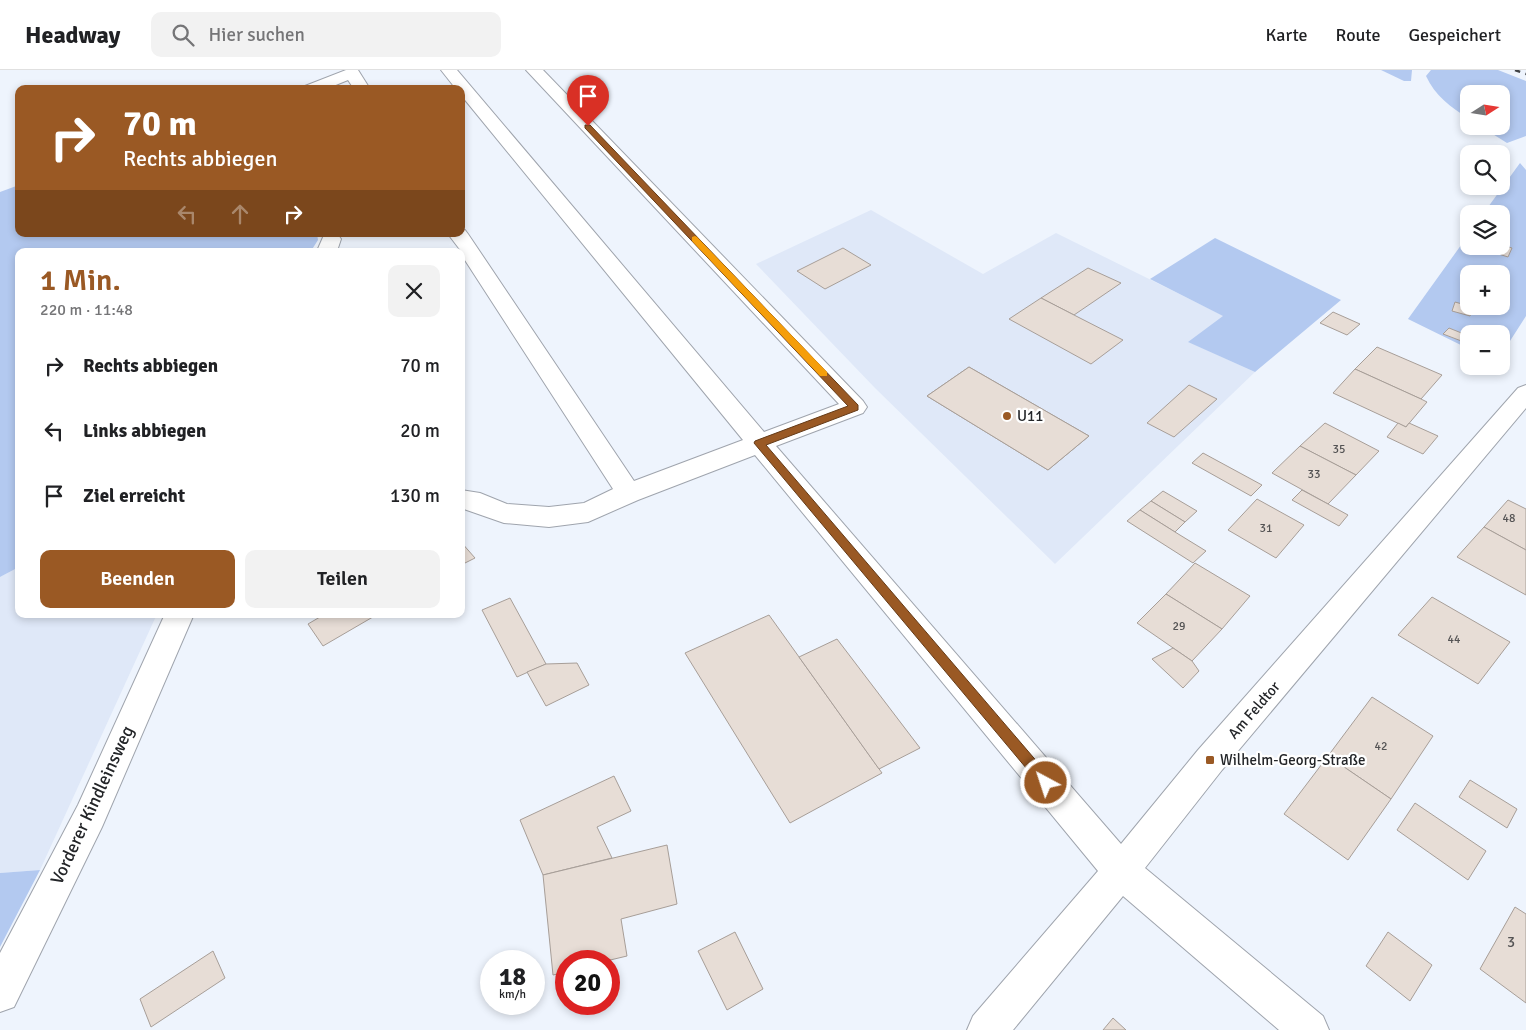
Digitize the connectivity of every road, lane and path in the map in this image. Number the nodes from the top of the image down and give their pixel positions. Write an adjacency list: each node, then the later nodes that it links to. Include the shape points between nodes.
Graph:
1 (449, 70): 6 (street)
2 (534, 70): 10 (street, via 855,407)
3 (355, 71): 4 (street); 5 (street)
4 (321, 85)
5 (360, 85)
6 (461, 85)
7 (465, 89): 10 (street)
8 (460, 237): 11 (street)
9 (1526, 393): 14 (street, Am Feldtor, via 1210,760)
10 (759, 443): 11 (street); 14 (street)
11 (629, 493): 12 (street, via 588,512 549,517 504,513)
12 (465, 499)
13 (177, 618): 15 (street, Vorderer Kindleinsweg, via 90,816)
14 (1121, 871): 16 (street, Am Feldtor); 17 (street)
15 (0, 993)
16 (987, 1030)
17 (1309, 1030)

